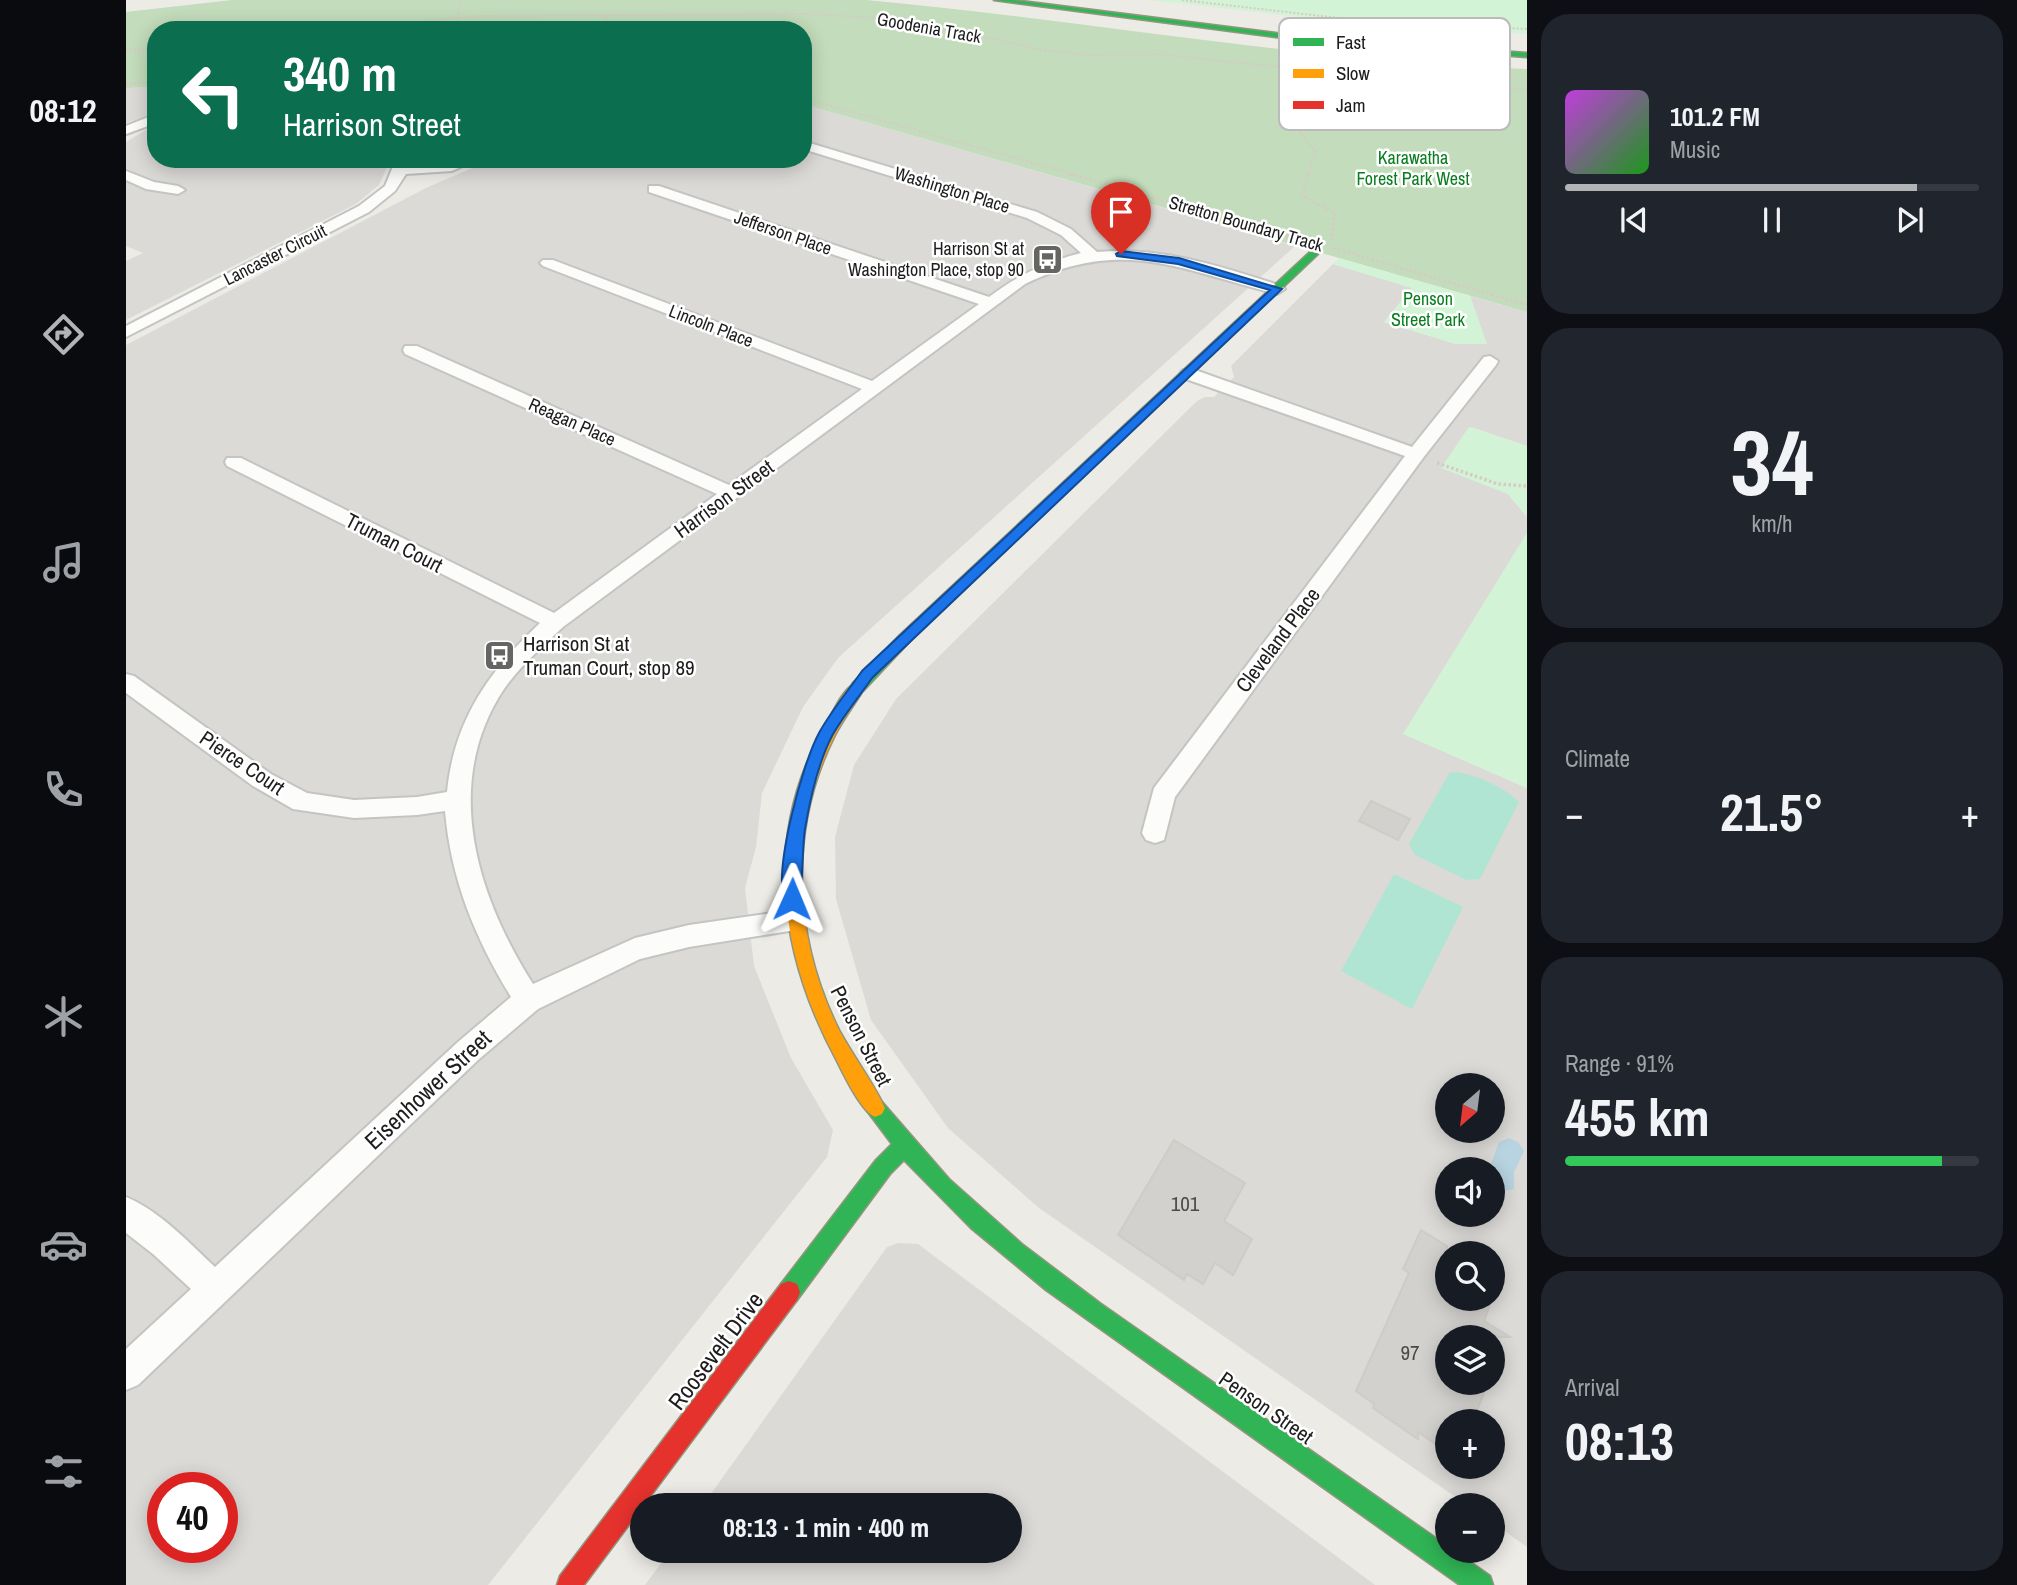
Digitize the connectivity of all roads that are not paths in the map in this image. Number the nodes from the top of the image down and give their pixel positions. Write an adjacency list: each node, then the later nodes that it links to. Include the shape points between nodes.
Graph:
1 (997, 0): 4 (main road)
2 (1084, 0): 3 (main road)
3 (1279, 23)
4 (1279, 35)
5 (147, 122): 6 (street)
6 (126, 130)
7 (812, 148): 13 (street, Washington Place, via 1032,215 1066,232)
8 (400, 168): 17 (street, Lancaster Circuit, via 388,193 364,209)
9 (126, 175): 11 (street, via 151,186)
10 (653, 189): 16 (street, Jefferson Place)
11 (178, 190)
12 (1309, 248): 15 (main road, Penson Street)
13 (1092, 255): 15 (street, Harrison Street, via 1179,261); 16 (street, Harrison Street, via 1042,269)
14 (548, 263): 21 (street, Lincoln Place)
15 (1277, 289): 20 (main road, Penson Street)
16 (992, 303): 21 (street, Harrison Street)
17 (126, 332)
18 (411, 350): 24 (street, Reagan Place)
19 (1490, 361): 22 (street, Cleveland Place)
20 (1189, 374): 22 (street); 29 (main road, Penson Street, via 930,614 845,703 825,734 796,829)
21 (875, 388): 24 (street, Harrison Street)
22 (1416, 454): 28 (street, Cleveland Place, via 1163,795)
23 (234, 462): 25 (street, Truman Court)
24 (732, 493): 25 (street, Harrison Street)
25 (555, 622): 27 (street, Harrison Street, via 491,691 467,741)
26 (126, 682): 27 (street, Pierce Court, via 262,780 302,802 354,809)
27 (456, 800): 30 (street, Harrison Street, via 458,848 476,902 501,961)
28 (1155, 833)
29 (793, 921): 30 (street, Eisenhower Street, via 635,949); 31 (main road, Penson Street, via 831,1035)
30 (528, 1000): 33 (street, Eisenhower Street)
31 (903, 1147): 35 (main road, Roosevelt Drive, via 883,1167); 36 (main road, Penson Street, via 953,1200 1050,1280)
32 (126, 1213): 33 (street, via 165,1242)
33 (214, 1289): 34 (street, Eisenhower Street)
34 (126, 1373)
35 (569, 1585)
36 (1480, 1585)

